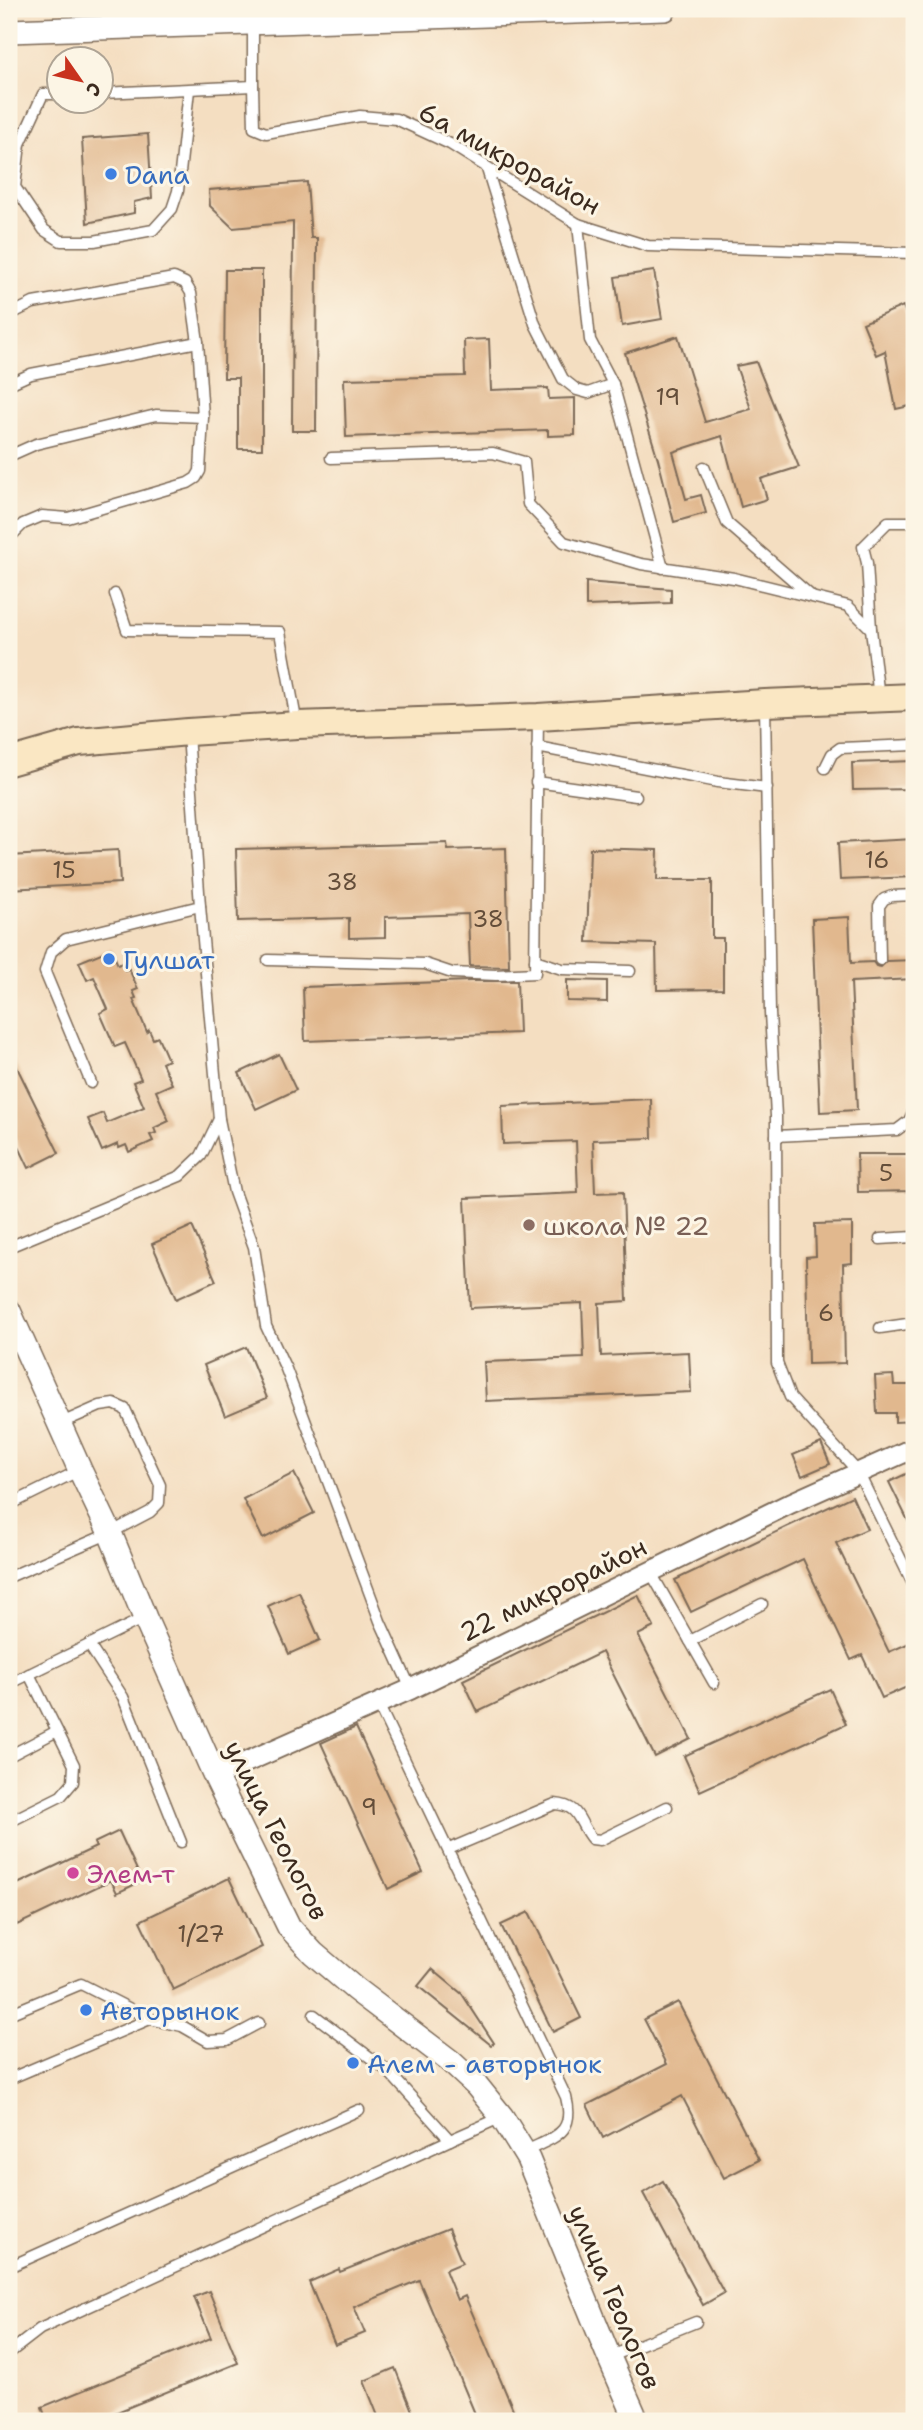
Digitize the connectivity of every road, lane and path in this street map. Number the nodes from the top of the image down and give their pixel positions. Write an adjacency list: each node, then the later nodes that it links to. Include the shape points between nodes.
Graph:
1 (665, 9): 2 (street)
2 (253, 16): 3 (street); 4 (lane)
3 (9, 31)
4 (253, 86): 5 (lane); 8 (lane, 6а микрорайон, via 254,128 259,132 360,116 396,120 450,144)
5 (189, 90): 6 (lane); 9 (lane, via 178,191 172,209 153,230 94,241 61,241 44,230)
6 (116, 93)
7 (46, 94): 9 (lane, via 20,144)
8 (487, 169): 10 (lane, 6а микрорайон); 15 (lane, via 534,324 563,379 588,393)
9 (12, 189)
10 (578, 224): 11 (lane, 6а микрорайон, via 648,246); 15 (lane, via 590,340)
11 (914, 253)
12 (9, 315): 13 (lane, via 33,303 174,278 185,283 191,293)
13 (198, 342): 14 (lane, via 31,374); 16 (lane)
14 (9, 384)
15 (613, 384): 22 (lane)
16 (202, 416): 17 (lane, via 156,415 36,444); 21 (lane, via 200,471 188,483 68,518 42,516 23,524)
17 (9, 456)
18 (331, 458): 22 (lane, via 494,453 524,462 528,504 564,542)
19 (704, 467): 24 (lane, via 727,523)
20 (914, 522): 25 (lane, via 888,522 863,547)
21 (9, 538)
22 (663, 568): 24 (lane, via 734,578)
23 (115, 594): 30 (lane, via 127,629 280,632)
24 (813, 597): 25 (lane, via 848,606)
25 (872, 629): 27 (lane)
26 (914, 698): 27 (main road)
27 (879, 699): 28 (main road)
28 (765, 703): 29 (main road); 37 (lane)
29 (538, 717): 30 (main road); 33 (lane)
30 (297, 725): 31 (main road)
31 (188, 732): 34 (main road, via 79,742); 40 (lane)
32 (914, 745): 35 (lane, via 841,748)
33 (537, 747): 36 (lane); 37 (lane)
34 (9, 762)
35 (825, 768)
36 (536, 782): 38 (lane); 42 (lane)
37 (767, 788): 48 (lane)
38 (636, 796)
39 (914, 895): 43 (lane, via 884,899 879,906)
40 (200, 906): 45 (lane, via 66,940 51,952 45,972); 47 (lane)
41 (268, 960): 42 (lane, via 425,964 453,973 496,975 535,973)
42 (536, 960): 44 (lane, via 562,969)
43 (880, 960)
44 (630, 971)
45 (91, 1083)
46 (914, 1110): 48 (lane, via 897,1130)
47 (219, 1119): 51 (lane, via 201,1156 180,1176); 72 (lane, via 234,1192 254,1247 266,1326 380,1621)
48 (776, 1136): 58 (lane, via 777,1363 790,1397)
49 (914, 1237): 50 (lane)
50 (880, 1239)
51 (9, 1247)
52 (9, 1311): 55 (street, улица Геологов)
53 (914, 1323): 54 (lane)
54 (880, 1328)
55 (59, 1424): 57 (street, улица Геологов); 60 (lane, via 100,1406 114,1404 125,1409 160,1485 159,1503)
56 (914, 1448): 58 (street, 22 микрорайон)
57 (80, 1470): 59 (lane); 60 (street, улица Геологов)
58 (858, 1472): 61 (street, 22 микрорайон); 62 (lane)
59 (9, 1505)
60 (110, 1533): 63 (lane); 66 (street, улица Геологов)
61 (650, 1571): 67 (lane); 72 (street, 22 микрорайон)
62 (911, 1571): 64 (lane)
63 (9, 1577)
64 (914, 1586)
65 (762, 1604): 67 (lane)
66 (145, 1618): 68 (lane); 76 (street, улица Геологов)
67 (690, 1641): 70 (lane)
68 (89, 1645): 69 (lane); 79 (lane, via 123,1697)
69 (29, 1674): 71 (lane); 74 (lane)
70 (713, 1683)
71 (9, 1684)
72 (411, 1689): 73 (street, 22 микрорайон)
73 (378, 1704): 76 (street, 22 микрорайон); 80 (lane)
74 (57, 1731): 75 (lane); 78 (lane, via 74,1765 73,1782 61,1796)
75 (9, 1756)
76 (215, 1776): 87 (street, улица Геологов, via 289,1927 355,1989 450,2061)
77 (667, 1807): 80 (lane, via 600,1840 592,1839 569,1805 555,1804)
78 (9, 1822)
79 (181, 1842)
80 (449, 1849): 89 (lane, via 570,2113 568,2125 559,2135)
81 (9, 2014): 83 (lane, via 81,1984)
82 (314, 2015): 88 (lane, via 388,2071)
83 (150, 2019): 84 (lane, via 181,2026 208,2042 228,2040); 85 (lane)
84 (259, 2023)
85 (9, 2079)
86 (359, 2110): 90 (lane)
87 (502, 2117): 88 (lane); 89 (street, улица Геологов)
88 (450, 2140): 92 (lane, via 40,2329)
89 (524, 2152): 93 (street, улица Геологов)
90 (9, 2267)
91 (696, 2322): 93 (lane)
92 (9, 2353)
93 (609, 2357): 96 (street, улица Геологов)
94 (9, 2398): 95 (lane)
95 (15, 2421)
96 (637, 2421)

